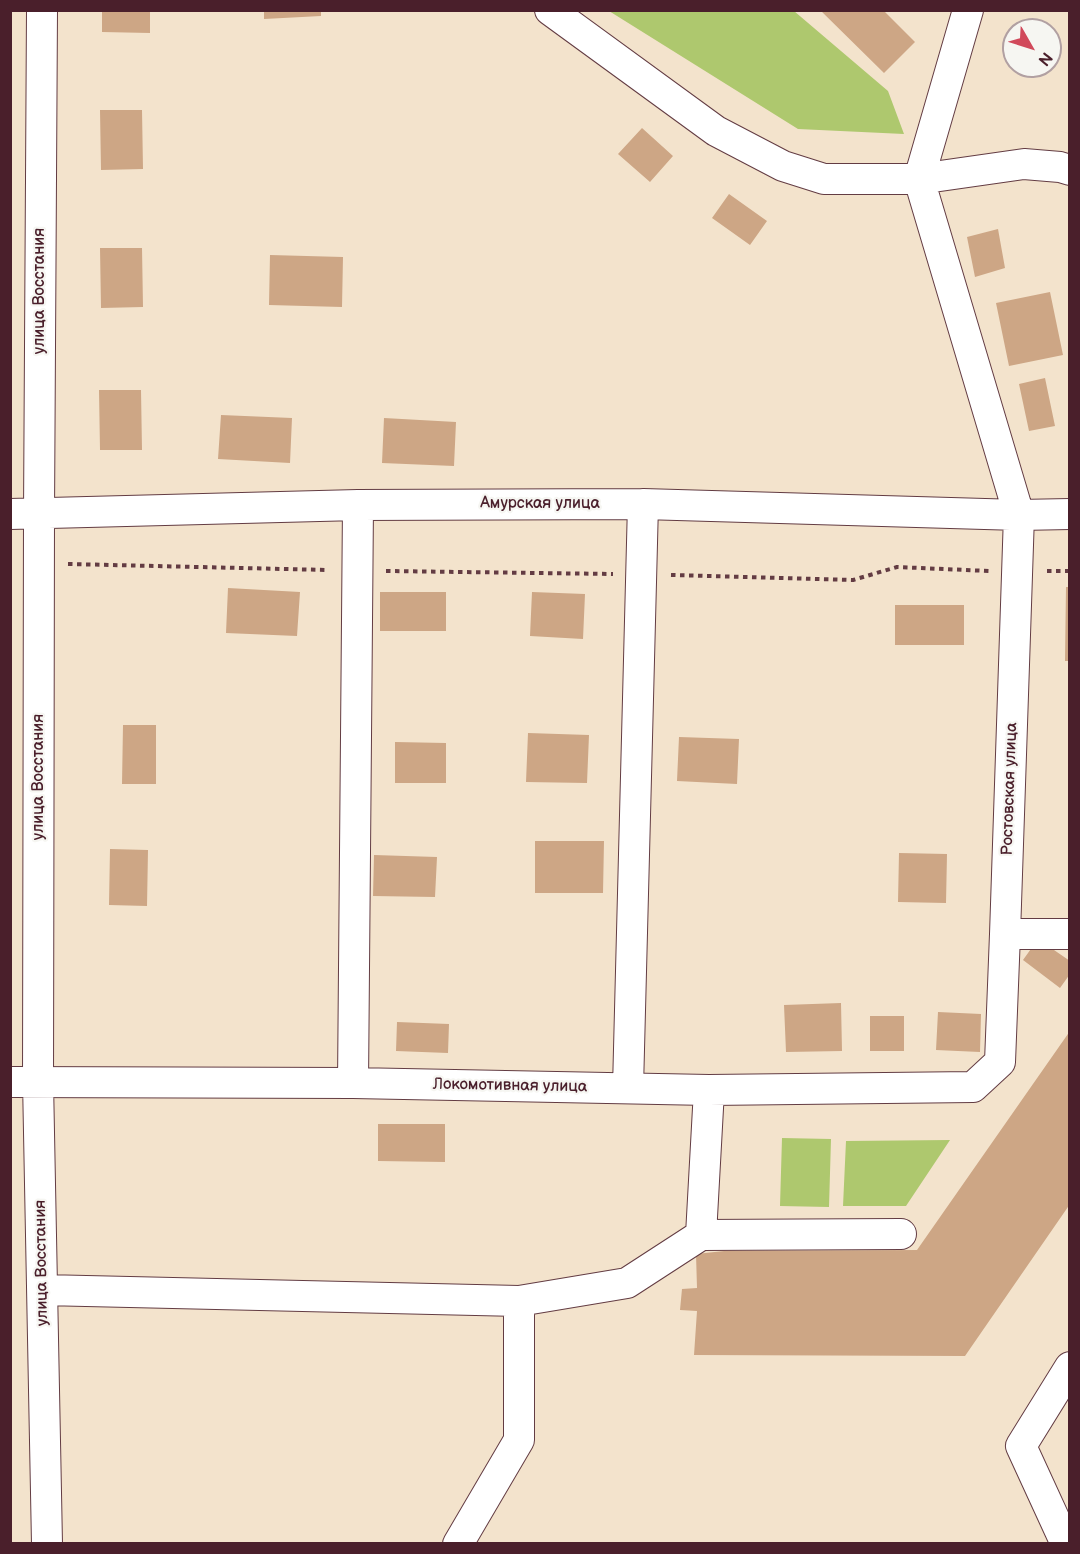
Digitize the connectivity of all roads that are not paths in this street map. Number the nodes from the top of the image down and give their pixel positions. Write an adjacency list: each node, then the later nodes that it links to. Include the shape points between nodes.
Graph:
1 (42, 10): 8 (street, улица Восстания)
2 (550, 10): 5 (street, via 716,130 783,166 824,179)
3 (969, 10): 5 (street)
4 (1070, 170): 5 (street, via 1024,164)
5 (919, 179): 10 (street, Ростовская улица)
6 (643, 504): 7 (street, Амурская улица); 10 (street, Амурская улица); 16 (street)
7 (358, 505): 8 (street, Амурская улица); 15 (street)
8 (25, 514): 14 (street, улица Восстания, via 39,563)
9 (1070, 514): 10 (street, Амурская улица)
10 (1019, 515): 11 (street, Ростовская улица)
11 (1005, 934): 12 (street); 13 (street, Ростовская улица)
12 (1070, 934)
13 (1000, 1062): 17 (street, Локомотивная улица, via 973,1087)
14 (24, 1082): 15 (street, Локомотивная улица); 20 (street, улица Восстания)
15 (353, 1083): 16 (street, Локомотивная улица)
16 (628, 1088): 17 (street, Локомотивная улица)
17 (709, 1090): 19 (street)
18 (901, 1233): 19 (street)
19 (701, 1235): 21 (street, via 627,1283)
20 (43, 1290): 21 (street); 23 (street, улица Восстания)
21 (519, 1301): 24 (street, via 519,1440)
22 (1070, 1367): 25 (street, via 1021,1446)
23 (47, 1544)
24 (458, 1544)
25 (1066, 1544)

